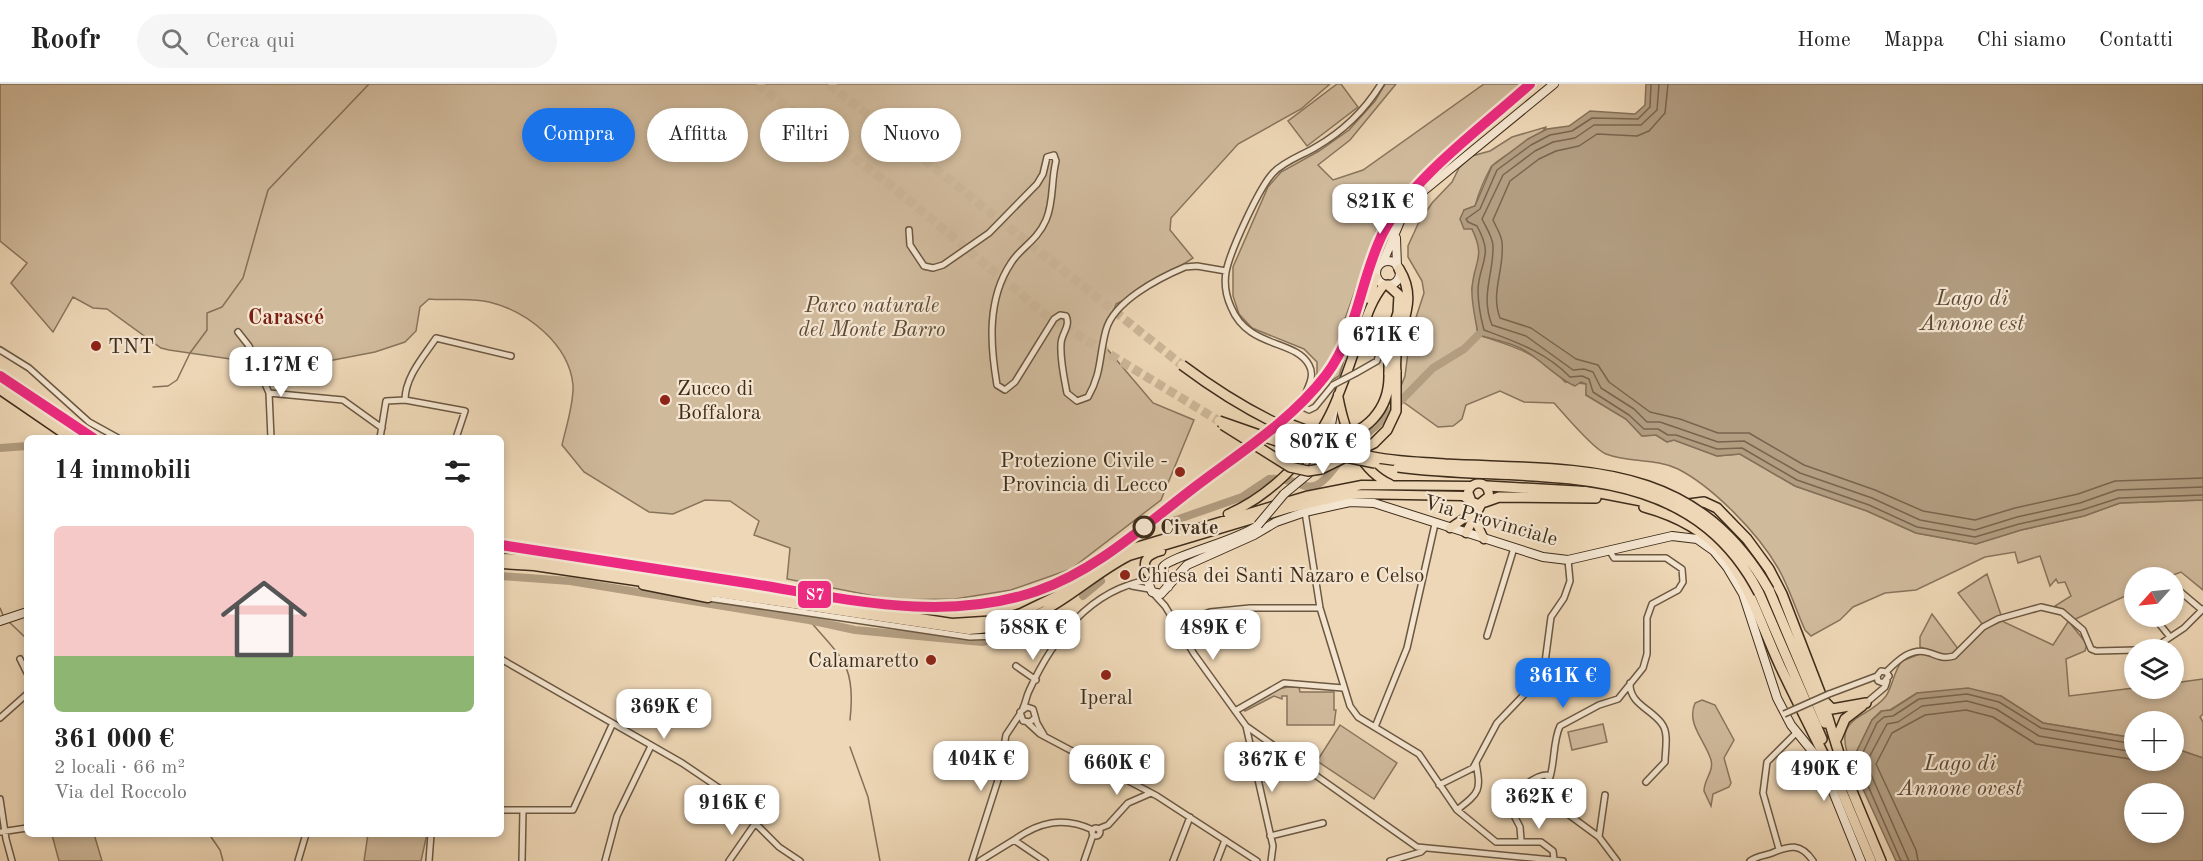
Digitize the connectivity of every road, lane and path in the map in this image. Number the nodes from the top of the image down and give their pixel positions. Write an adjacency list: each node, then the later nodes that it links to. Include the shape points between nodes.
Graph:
1 (1381, 84): 9 (street, via 1340,131 1273,173 1259,195)
2 (1548, 84): 4 (street)
3 (1554, 84): 4 (street)
4 (1520, 111): 5 (street, via 1431,184)
5 (1401, 219): 7 (street); 8 (street, via 1395,246)
6 (909, 230): 9 (street, via 910,244 924,266 943,265 1000,222 1040,181 1047,157 1054,155 1047,217 1009,267 994,305 992,340 997,385 1000,390 1007,390 1054,319 1066,316 1062,364 1066,393 1076,401 1090,395 1100,375 1108,324 1125,301 1187,266)
7 (1383, 262): 8 (street, via 1391,261); 10 (street, via 1377,266)
8 (1398, 267): 11 (street, via 1398,280); 20 (highway, via 1410,297)
9 (1226, 271): 15 (street, bridge, via 1228,301 1242,325 1256,337 1297,354 1309,364 1312,381 1304,400 1309,410 1333,385 1377,361)
10 (1376, 277): 11 (street); 19 (main road)
11 (1386, 285): 12 (main road); 13 (highway, via 1399,295)
12 (1373, 300): 15 (main road, via 1367,323); 19 (main road)
13 (1395, 321): 15 (highway); 20 (highway, via 1389,340)
14 (238, 332): 23 (street, via 249,346)
15 (1378, 345)
16 (0, 350): 32 (street, via 29,368 89,422)
17 (511, 356): 26 (street, via 436,338 417,364)
18 (1182, 365): 25 (highway, bridge)
19 (1346, 372): 24 (main road)
20 (1393, 373): 25 (highway, bridge, via 1379,412 1361,428 1341,435 1315,433); 110 (highway, bridge, via 1396,411 1387,430 1374,443 1321,469 1290,468 1219,421 1291,446 1358,461 1422,469 1565,477 1631,488 1683,511 1715,534 1740,561 1759,593)
21 (0, 383): 31 (main road)
22 (0, 390): 30 (main road)
23 (269, 393): 29 (street, via 343,400); 33 (street)
24 (1338, 395): 27 (main road); 28 (main road)
25 (1227, 397): 107 (highway, bridge, via 1292,432 1369,456 1398,461 1572,469 1655,487 1695,507 1748,557 1769,590)
26 (405, 400): 29 (street, via 386,401); 35 (street, via 465,411)
27 (1334, 405): 36 (street); 45 (main road, via 1322,431 1278,481)
28 (1345, 424): 36 (street); 37 (main road, bridge, via 1366,466 1379,479)
29 (382, 428): 34 (street)
30 (66, 435)
31 (78, 435)
32 (113, 435)
33 (271, 435)
34 (381, 435)
35 (457, 435)
36 (1326, 448): 54 (street, bridge, via 1308,474 1249,532)
37 (1393, 485): 38 (main road); 45 (main road, via 1340,488)
38 (1471, 486): 39 (main road); 40 (main road)
39 (1487, 486): 41 (main road, via 1489,493); 86 (highway, via 1595,492 1664,506 1699,502 1713,505 1747,539 1774,578)
40 (1471, 500): 41 (main road); 44 (main road); 48 (main road, via 1462,496 1352,494)
41 (1483, 502): 43 (main road); 110 (highway, via 1499,497 1615,500 1648,508 1701,533 1728,557 1758,608 1787,681)
42 (1305, 512): 46 (street, Via Provinciale, via 1350,501 1374,503); 59 (street, Via Provinciale, via 1187,565); 65 (street)
43 (1474, 518): 49 (main road); 50 (main road)
44 (1464, 520): 47 (main road); 49 (main road)
45 (1212, 523): 53 (main road, via 1126,550 1038,607 999,621 978,623 537,559)
46 (1435, 524): 47 (street, Via Provinciale); 99 (street, via 1407,648)
47 (1450, 528): 49 (street, Via Provinciale)
48 (1221, 529): 57 (main road, via 1149,555 1144,565); 58 (main road, via 1129,556 1061,602 1025,620 969,630)
49 (1466, 533): 50 (street, Via Provinciale)
50 (1484, 539): 51 (street, Via Provinciale)
51 (1514, 548): 55 (street, Via Provinciale); 72 (street)
52 (1609, 550): 55 (street, Via Provinciale); 84 (street, via 1614,558 1671,560 1684,573 1678,590 1652,604 1646,626 1646,661); 93 (street, Via Provinciale, via 1680,535 1697,539 1714,551 1743,594)
53 (504, 558)
54 (1176, 560): 57 (street, via 1163,561); 59 (street, via 1165,565)
55 (1568, 560): 105 (street, via 1570,581 1551,617 1544,670 1497,723)
56 (504, 564): 58 (main road)
57 (1151, 577): 59 (street); 60 (street); 61 (street)
58 (620, 578): 63 (main road, via 656,590)
59 (1166, 583): 61 (street, Via Provinciale); 64 (street)
60 (1130, 586): 61 (street); 69 (street, via 1096,601)
61 (1152, 591): 64 (street)
62 (2184, 595): 66 (street)
63 (708, 598): 69 (street, via 949,636 996,636 1057,615 1065,617)
64 (1165, 606): 70 (street)
65 (1320, 608): 70 (street, via 1210,612); 85 (street)
66 (2202, 610): 73 (street)
67 (24, 613): 68 (street)
68 (0, 621)
69 (1069, 624): 83 (street)
70 (1176, 624): 92 (street)
71 (2162, 627): 73 (street)
72 (1487, 636)
73 (2170, 637): 74 (street)
74 (2167, 639)
75 (2124, 650): 80 (street, via 2091,649 2083,630 2062,612 2041,607 2005,616 1983,627 1954,656 1915,651)
76 (20, 659): 79 (street)
77 (504, 661): 97 (street)
78 (1016, 666): 83 (street)
79 (24, 667)
80 (1886, 672): 81 (street, via 1881,671); 82 (street)
81 (1878, 679): 82 (street); 86 (street); 87 (street)
82 (1887, 681): 87 (street)
83 (1034, 683): 90 (street); 91 (street)
84 (1630, 683): 106 (street, via 1614,702 1563,722 1555,738 1555,757); 108 (street, via 1634,699 1663,724 1665,734 1665,762)
85 (1343, 688): 92 (street, via 1284,683); 99 (street, via 1359,717)
86 (1825, 694): 89 (highway, via 1832,709); 93 (street, bridge); 103 (highway)
87 (1878, 694): 89 (street)
88 (24, 697): 94 (street)
89 (1866, 703): 103 (highway, via 1845,719)
90 (1034, 709): 91 (street); 95 (street)
91 (1022, 711): 96 (street); 100 (street)
92 (1235, 711): 98 (street)
93 (1784, 714): 101 (street, Via Provinciale)
94 (0, 718)
95 (1035, 718): 96 (street); 102 (street)
96 (1026, 722): 100 (street); 102 (street)
97 (612, 725): 104 (street); 115 (street, via 573,810)
98 (1246, 726): 123 (street); 130 (street, via 1417,847)
99 (1375, 727): 109 (street, via 1419,754)
100 (1008, 731): 141 (street, via 998,780)
101 (1795, 735): 131 (street, via 1767,762 1763,793); 154 (street, Via Provinciale, via 1823,767)
102 (1047, 738): 111 (street)
103 (1836, 738): 107 (highway)
104 (651, 746): 119 (street, via 722,790); 138 (street, via 617,816)
105 (1476, 763): 109 (street); 116 (street, via 1478,792)
106 (1548, 776): 126 (street, via 1561,809); 129 (street, via 1543,774 1508,804 1520,827)
107 (1846, 776): 156 (highway)
108 (1646, 782)
109 (1439, 785): 116 (street)
110 (1839, 785): 155 (highway)
111 (1151, 793): 117 (street); 121 (street, via 1128,803 1108,825)
112 (1605, 795): 126 (street)
113 (0, 799): 122 (street)
114 (504, 810): 115 (street)
115 (523, 810): 137 (street)
116 (1457, 810): 129 (street, via 1496,842)
117 (1190, 817): 128 (street); 145 (street)
118 (1323, 823): 123 (street)
119 (754, 825): 139 (street); 140 (street)
120 (24, 828): 122 (street)
121 (1095, 831): 127 (street, via 1066,822 1045,823); 144 (street)
122 (2, 832): 134 (street)
123 (1270, 836): 148 (street)
124 (305, 837): 135 (street)
125 (431, 837): 136 (street)
126 (1599, 837): 151 (street)
127 (1014, 840): 142 (street); 143 (street)
128 (1225, 840): 146 (street); 147 (street)
129 (1521, 840): 132 (street, via 1541,842 1553,851)
130 (1425, 848): 133 (street); 149 (street)
131 (1779, 849): 152 (street); 153 (street, via 1795,845)
132 (1554, 859): 133 (street); 150 (street)
133 (1537, 860)
134 (12, 861)
135 (298, 861)
136 (429, 861)
137 (522, 861)
138 (605, 861)
139 (729, 861)
140 (800, 861)
141 (972, 861)
142 (980, 861)
143 (1045, 861)
144 (1084, 861)
145 (1173, 861)
146 (1217, 861)
147 (1257, 861)
148 (1271, 861)
149 (1390, 861)
150 (1563, 861)
151 (1617, 861)
152 (1750, 861)
153 (1813, 861)
154 (1862, 861)
155 (1871, 861)
156 (1881, 861)

